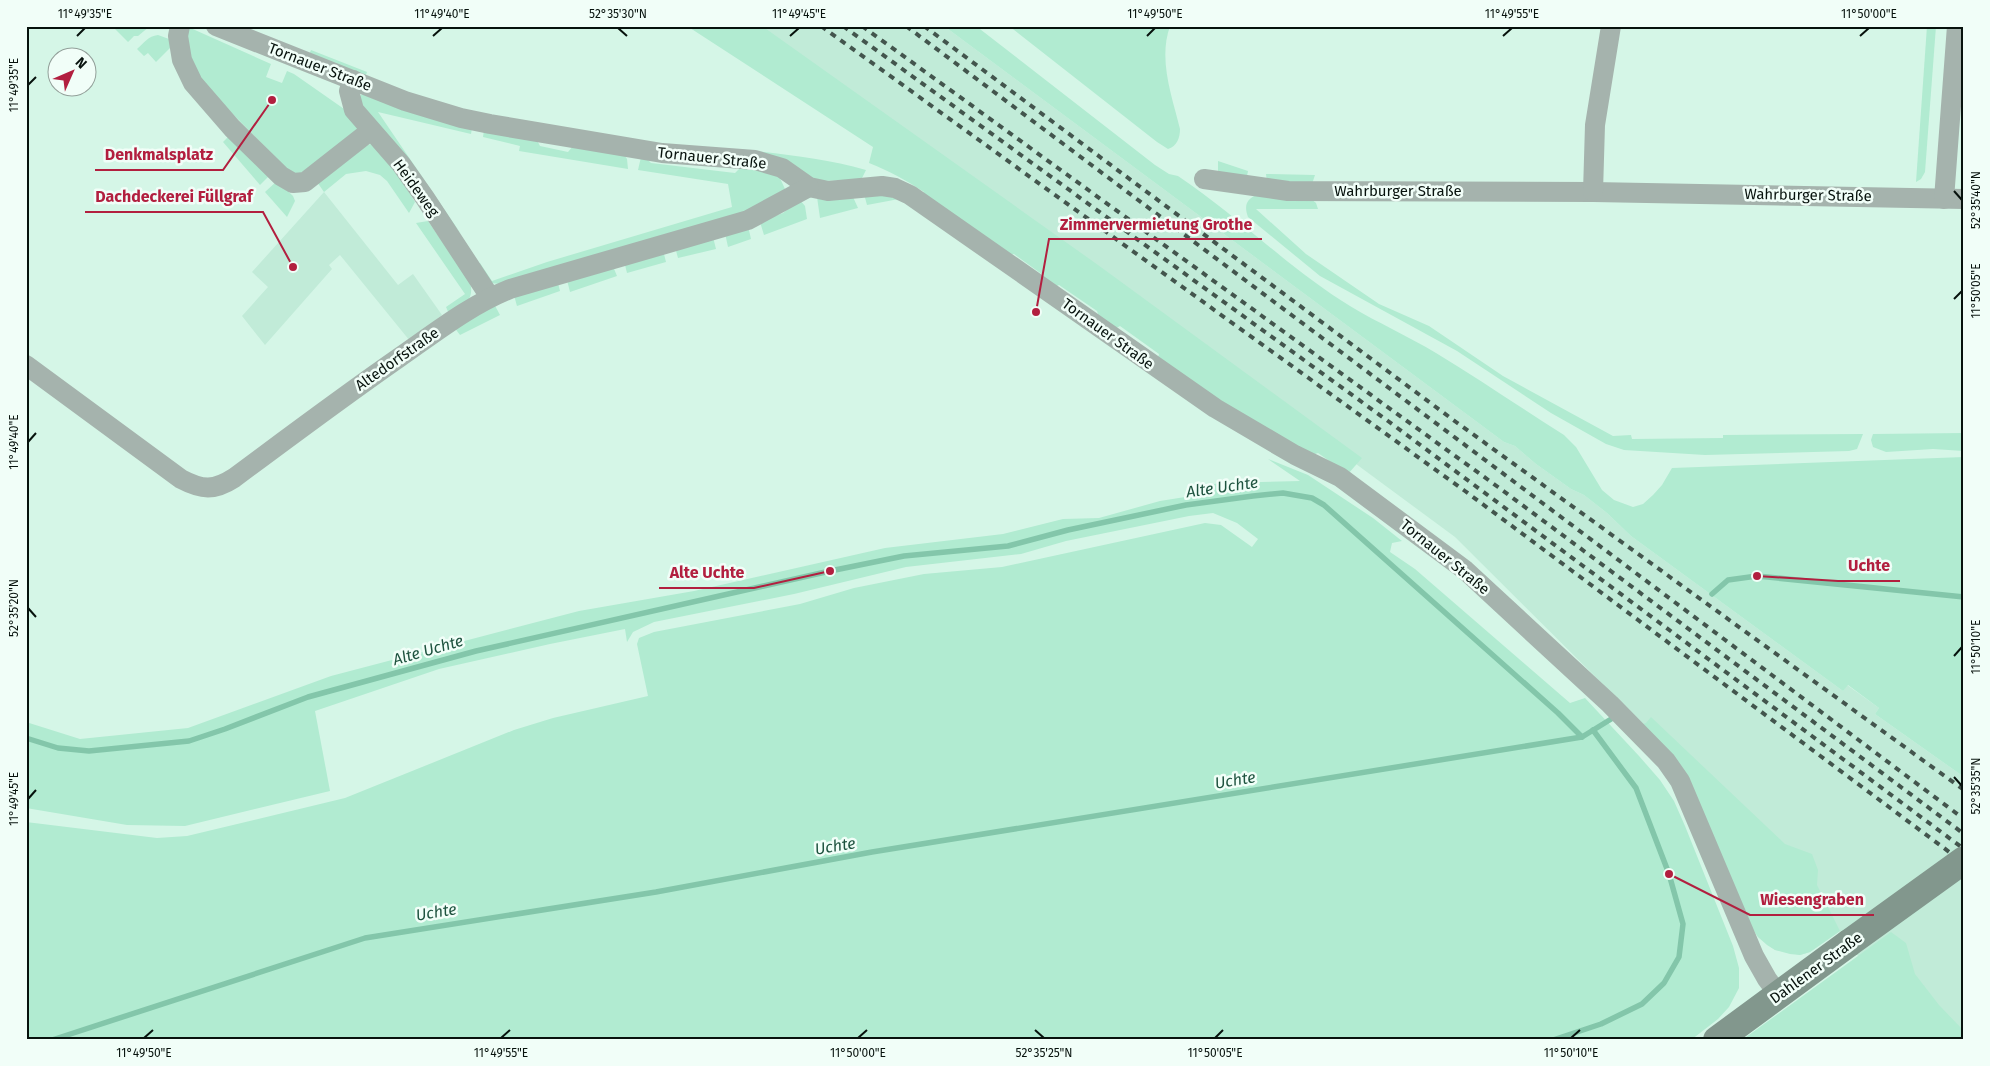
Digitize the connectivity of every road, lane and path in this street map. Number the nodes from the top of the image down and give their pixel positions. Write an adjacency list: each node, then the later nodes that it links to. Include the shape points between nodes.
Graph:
1 (180, 26): 6 (street, via 178,36 182,60 193,83 280,176 293,182 305,182)
2 (216, 26): 5 (street, Tornauer Straße)
3 (1611, 26): 9 (street, via 1596,125)
4 (1957, 26): 10 (street)
5 (353, 80): 6 (street, Heideweg, via 350,100); 8 (street, Tornauer Straße, via 434,111 490,124 662,153 770,163)
6 (370, 131): 11 (street, Heideweg, via 401,164)
7 (1204, 179): 9 (street, Wahrburger Straße, via 1288,191)
8 (809, 187): 11 (street, Altedorfstraße, via 748,220); 14 (street, Tornauer Straße, via 828,191 882,186 910,195 1215,408 1295,455 1340,476 1465,570 1610,704 1666,761 1680,781 1754,956)
9 (1593, 192): 10 (street, Wahrburger Straße)
10 (1954, 199)
11 (490, 297): 12 (street, Altedorfstraße, via 340,399 234,478 221,486 209,488 196,487 181,479)
12 (26, 365)
13 (1964, 860): 14 (street, Dahlener Straße, bridge)
14 (1779, 995): 15 (street, Dahlener Straße)
15 (1717, 1040)

